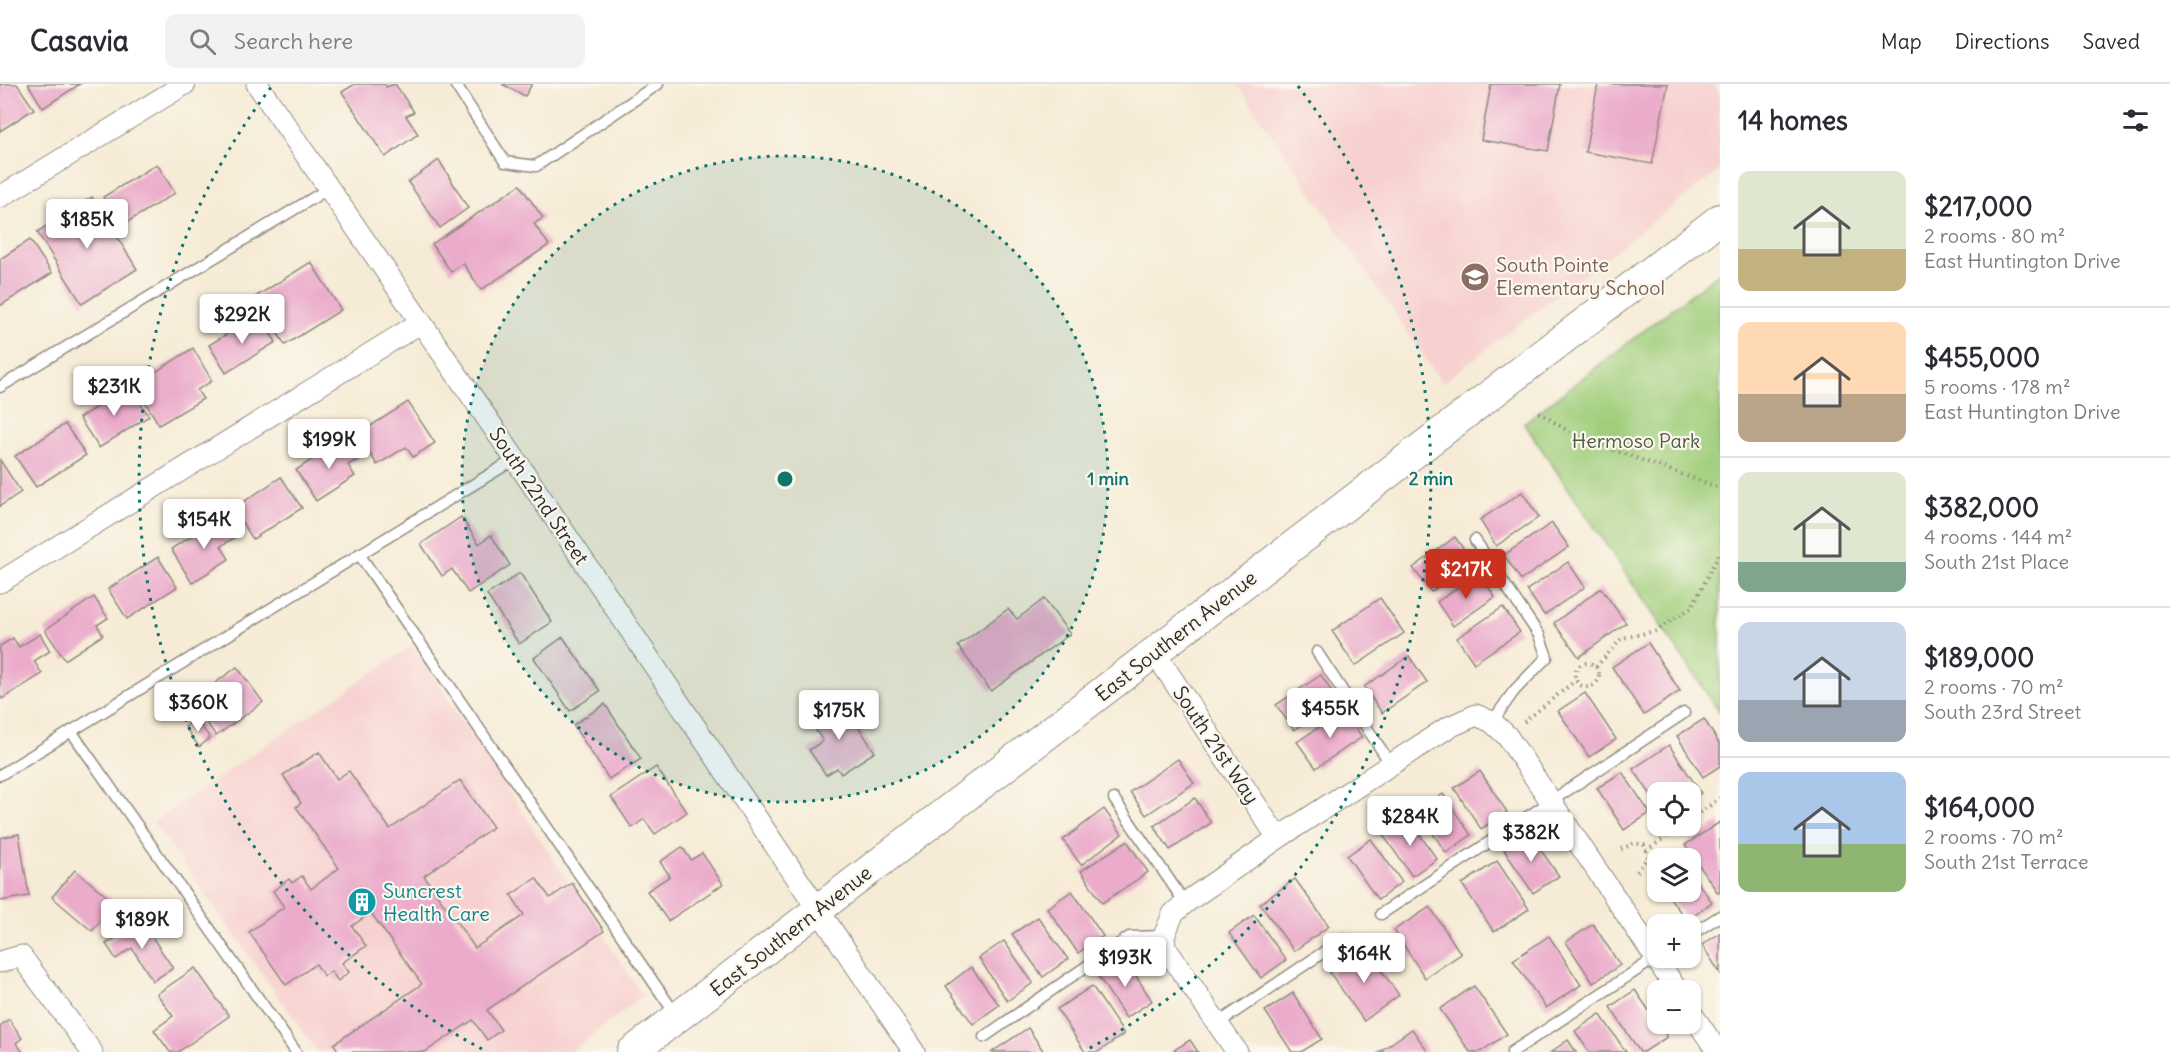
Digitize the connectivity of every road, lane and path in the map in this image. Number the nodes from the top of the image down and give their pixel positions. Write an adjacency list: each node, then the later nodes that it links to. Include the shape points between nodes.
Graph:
1 (185, 84): 6 (street)
2 (257, 84): 5 (street, South 22nd Street)
3 (455, 84): 4 (lane, via 505,162 536,166)
4 (658, 84)
5 (328, 189): 8 (street, South 22nd Street); 9 (lane)
6 (0, 197)
7 (1720, 219): 18 (main road, East Southern Avenue)
8 (420, 324): 11 (street, South 22nd Street); 16 (street)
9 (0, 387)
10 (1539, 412): 12 (path, via 1577,437)
11 (515, 459): 15 (lane); 36 (street, South 22nd Street)
12 (1720, 488)
13 (1475, 540): 22 (lane, via 1539,635 1547,657 1514,692)
14 (1720, 552): 19 (path, via 1692,607 1656,631 1622,638)
15 (359, 555): 23 (lane); 45 (lane)
16 (0, 582)
17 (1317, 652): 24 (lane)
18 (1155, 653): 31 (street, South 21st Way); 36 (main road, East Southern Avenue)
19 (1596, 667): 20 (path, via 1582,664 1575,672); 20 (path, via 1599,674 1593,685 1582,686)
20 (1576, 680): 22 (path)
21 (1684, 713): 28 (lane)
22 (1500, 729): 24 (street, via 1476,715 1447,728); 28 (street)
23 (71, 731): 25 (lane); 50 (lane)
24 (1392, 766): 31 (street)
25 (0, 775)
26 (1720, 798): 29 (path)
27 (1114, 799): 35 (lane)
28 (1551, 801): 37 (lane); 42 (street)
29 (1701, 812)
30 (1667, 836): 33 (path)
31 (1278, 838): 35 (street)
32 (1621, 849): 33 (path, via 1635,843 1644,845)
33 (1646, 851): 34 (path, via 1648,857)
34 (1637, 872)
35 (1185, 903): 40 (street, via 1173,914)
36 (819, 909): 45 (main road, East Southern Avenue); 52 (street, South 22nd Street)
37 (1381, 914)
38 (1720, 916): 39 (lane)
39 (1701, 928)
40 (1164, 936): 46 (street, via 1165,947); 48 (lane, via 1129,937)
41 (1343, 939): 46 (lane)
42 (1647, 944)
43 (0, 962): 49 (street, via 21,957)
44 (1647, 963): 54 (lane)
45 (678, 1018): 51 (main road, East Southern Avenue)
46 (1217, 1024): 53 (street)
47 (1701, 1027): 55 (street)
48 (984, 1037)
49 (92, 1052)
50 (296, 1052)
51 (632, 1052)
52 (914, 1052)
53 (1237, 1052)
54 (1512, 1052)
55 (1718, 1052)

